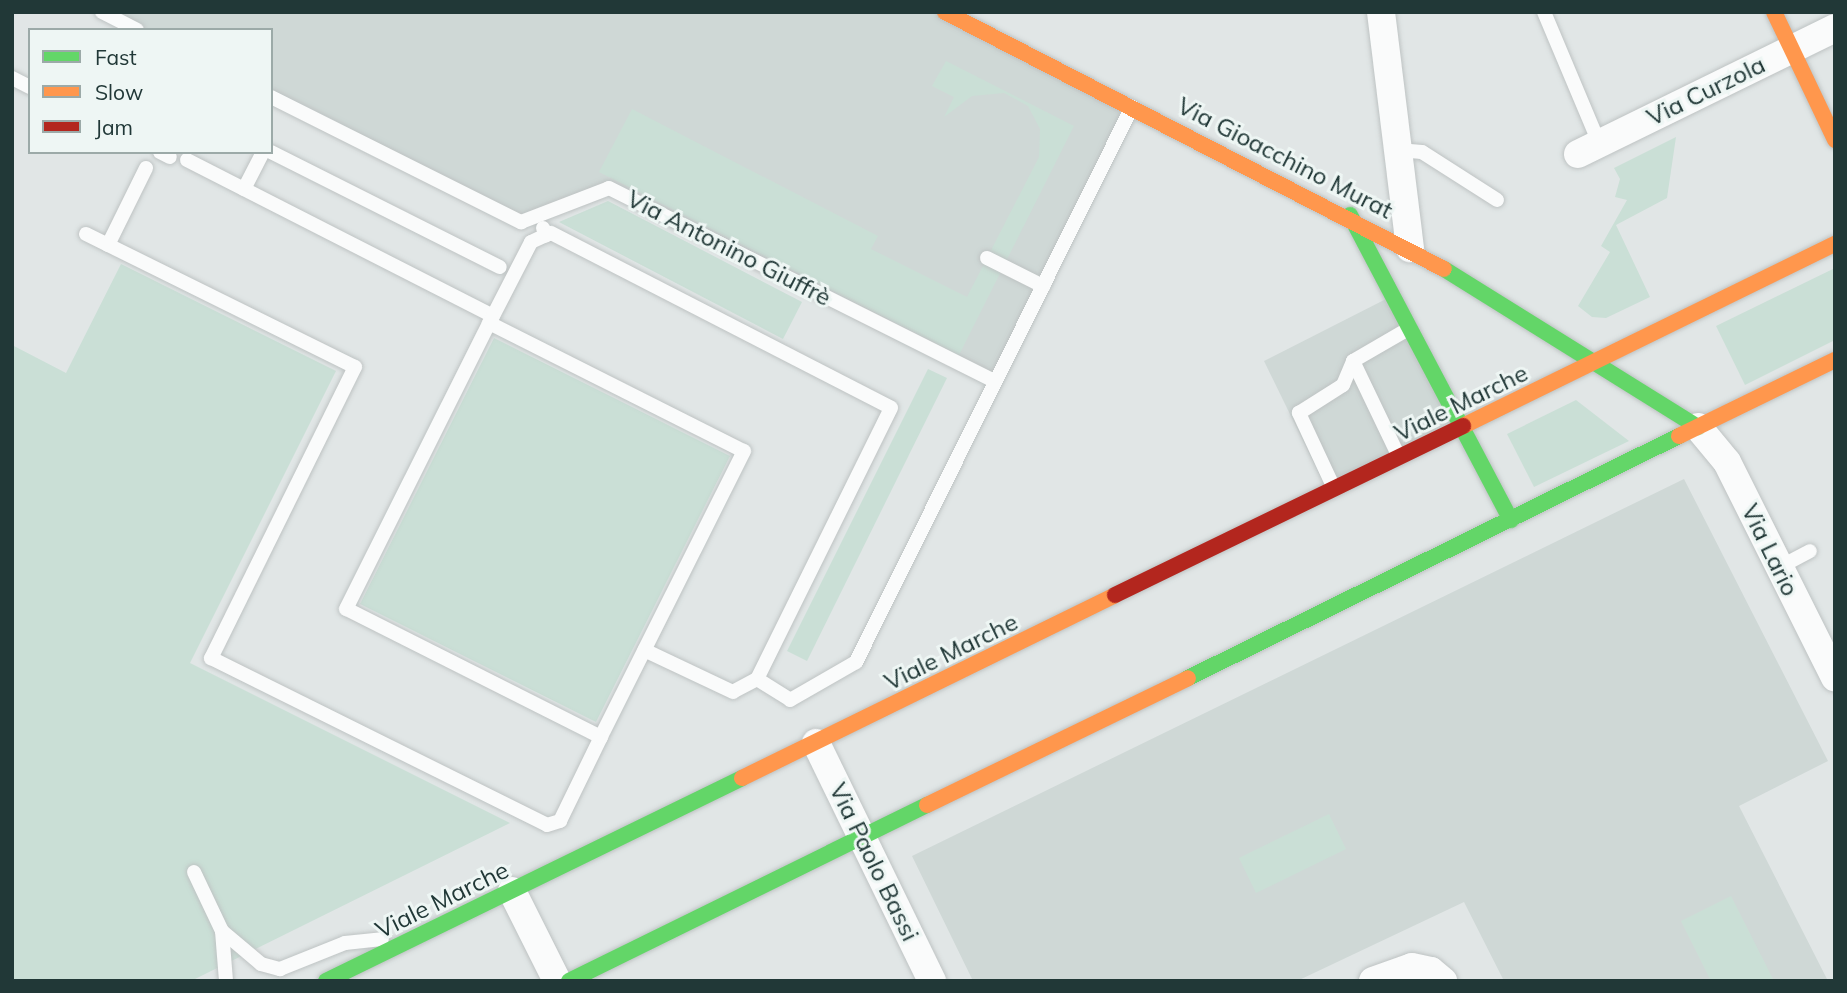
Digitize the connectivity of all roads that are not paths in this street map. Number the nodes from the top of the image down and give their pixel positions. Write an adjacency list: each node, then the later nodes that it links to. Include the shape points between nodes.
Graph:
1 (102, 12): 7 (lane)
2 (945, 12): 9 (main road, Via Gioacchino Murat)
3 (986, 12): 9 (lane)
4 (1381, 12): 17 (street)
5 (1544, 12): 16 (lane)
6 (1774, 12): 10 (main road)
7 (133, 28)
8 (1835, 28): 10 (street, Via Curzola)
9 (982, 30): 14 (main road, Via Gioacchino Murat)
10 (1792, 49): 15 (main road); 16 (street, Via Curzola)
11 (12, 78): 12 (lane)
12 (28, 86)
13 (273, 98): 37 (lane, Via Antonino Giuffrè, via 521,222 609,188)
14 (1133, 106): 24 (main road, Via Gioacchino Murat); 31 (lane)
15 (1835, 140)
16 (1589, 148)
17 (1398, 150): 23 (lane, via 1422,152); 28 (street)
18 (273, 153): 30 (lane)
19 (262, 154): 22 (lane)
20 (187, 160): 22 (lane)
21 (146, 168): 27 (lane)
22 (244, 189): 32 (lane)
23 (1497, 200)
24 (1350, 215): 28 (main road, Via Gioacchino Murat); 33 (main road)
25 (86, 234): 27 (lane)
26 (1835, 244): 36 (main road, Viale Marche)
27 (108, 245): 48 (lane, via 355,367 211,659 547,825 559,821)
28 (1410, 248): 36 (main road, Via Gioacchino Murat)
29 (987, 258): 31 (lane)
30 (500, 267)
31 (1043, 286): 37 (lane)
32 (491, 319): 45 (lane, via 744,451); 47 (lane, via 531,242 551,233 891,408); 48 (lane, via 345,609)
33 (1411, 328): 34 (lane); 38 (main road)
34 (1353, 360): 40 (lane); 41 (lane, via 1343,385 1299,413)
35 (1835, 360): 39 (main road)
36 (1595, 362): 38 (main road, Viale Marche); 39 (main road)
37 (995, 381): 47 (lane, via 856,662 790,700)
38 (1465, 427): 40 (main road, Viale Marche); 42 (main road)
39 (1698, 427): 42 (main road); 44 (street, Via Lario, via 1727,462)
40 (1399, 459): 41 (main road, Viale Marche)
41 (1335, 490): 49 (main road, Viale Marche)
42 (1511, 520): 50 (main road)
43 (1810, 551): 44 (lane)
44 (1778, 568): 46 (street, Via Lario)
45 (644, 650): 47 (lane, via 733,692); 48 (lane)
46 (1835, 678)
47 (757, 679)
48 (601, 737)
49 (816, 743): 50 (street, Via Paolo Bassi); 52 (main road, Viale Marche)
50 (860, 838): 59 (main road); 60 (street, Via Paolo Bassi)
51 (194, 872): 53 (lane)
52 (512, 891): 54 (main road, Viale Marche); 58 (street)
53 (222, 931): 54 (lane, via 248,956 280,969 345,943); 56 (lane)
54 (420, 936): 57 (main road, Viale Marche)
55 (1437, 976): 61 (street, via 1412,967)
56 (226, 981)
57 (326, 981)
58 (556, 981)
59 (569, 981)
60 (932, 981)
61 (1373, 981)

